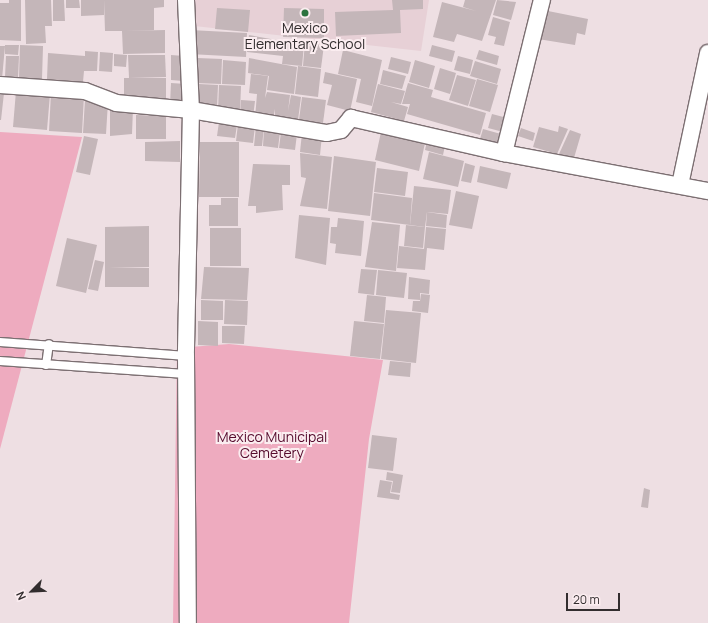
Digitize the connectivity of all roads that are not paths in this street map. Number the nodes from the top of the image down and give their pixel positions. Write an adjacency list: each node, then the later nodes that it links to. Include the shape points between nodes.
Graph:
1 (186, 0): 5 (street)
2 (542, 0): 6 (street)
3 (708, 53): 7 (street)
4 (0, 85): 5 (street, via 85,90 116,103)
5 (191, 110): 6 (street, via 327,133 341,130 351,118); 11 (street)
6 (504, 153): 7 (street)
7 (680, 185): 8 (street)
8 (708, 191)
9 (0, 342): 10 (lane)
10 (49, 344): 11 (lane); 13 (lane)
11 (186, 356): 14 (street)
12 (0, 361): 13 (lane)
13 (46, 365): 14 (lane)
14 (186, 374): 15 (street)
15 (188, 623)

